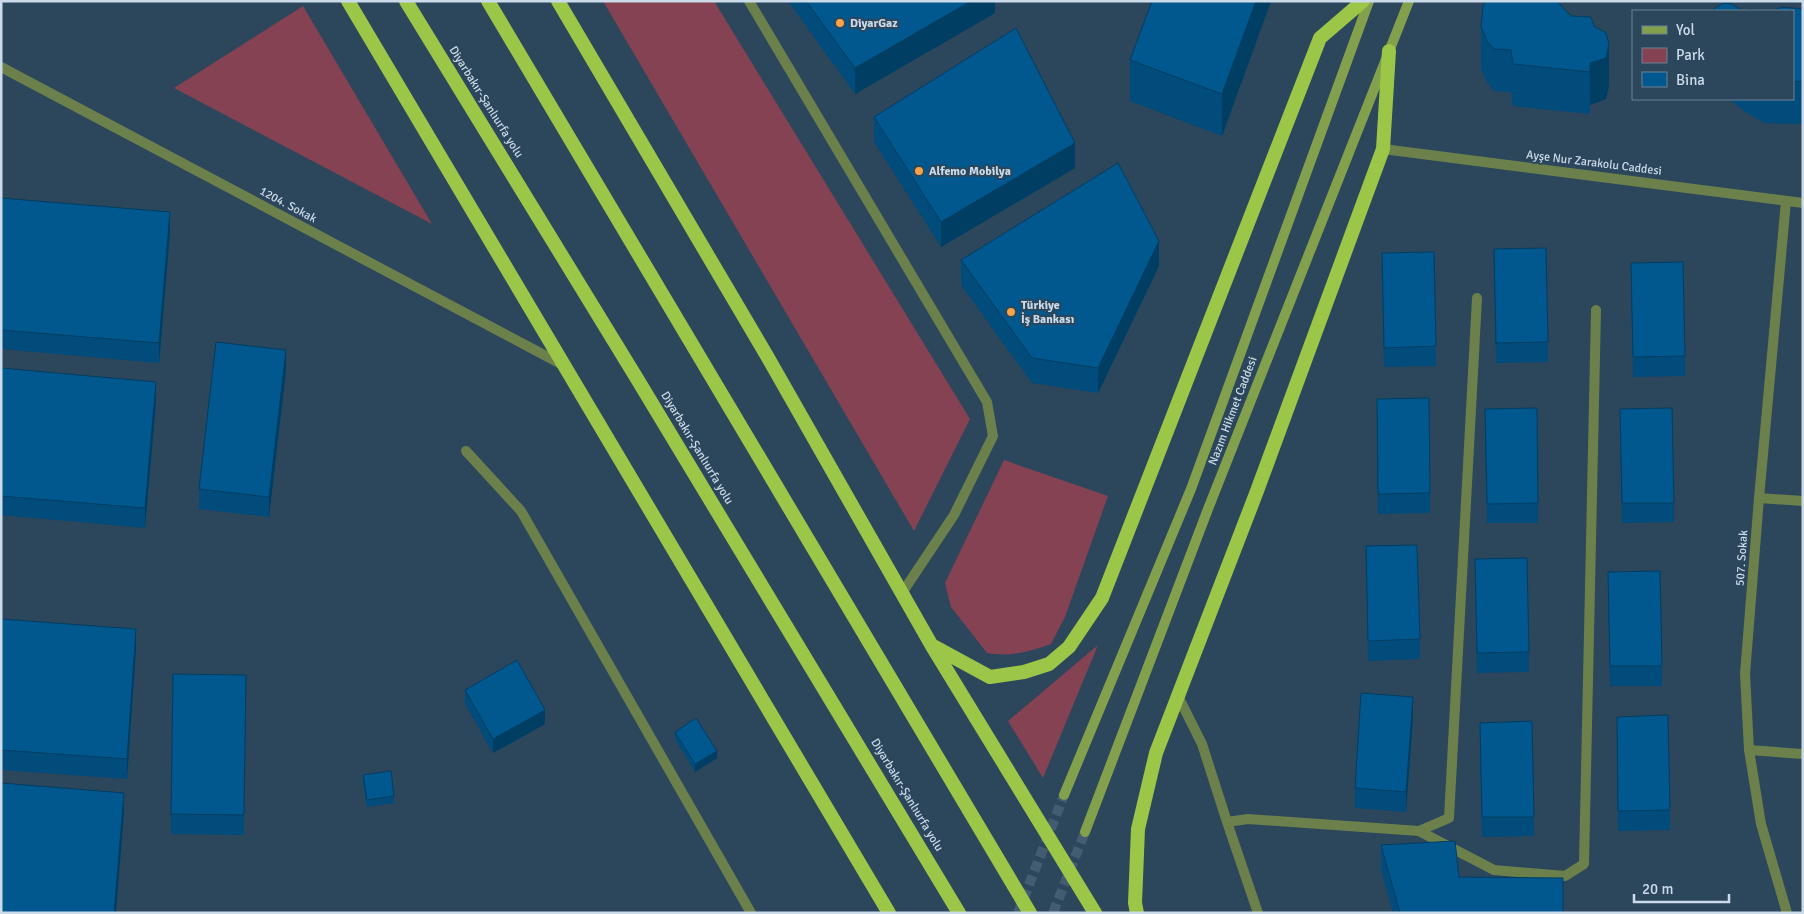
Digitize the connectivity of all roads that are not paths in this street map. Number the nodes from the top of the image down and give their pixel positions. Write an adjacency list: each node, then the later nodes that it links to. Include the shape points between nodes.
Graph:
1 (348, 1): 16 (highway)
2 (406, 1): 31 (highway, Diyarbakır-Şanlıurfa yolu)
3 (488, 1): 32 (highway)
4 (558, 1): 20 (highway)
5 (749, 1): 20 (street, via 987,402 993,436 954,515)
6 (1363, 1): 21 (highway, via 1320,38 1102,598 1080,631 1069,647 1049,664 990,677)
7 (1369, 1): 25 (main road, Nazım Hikmet Caddesi, via 1192,489)
8 (1410, 1): 9 (main road, Nazım Hikmet Caddesi)
9 (1389, 52): 11 (highway); 28 (main road, Nazım Hikmet Caddesi, via 1212,500)
10 (1, 67): 16 (street, 1204. Sokak)
11 (1383, 149): 12 (street, Ayşe Nur Zarakolu Caddesi); 22 (highway)
12 (1786, 201): 13 (street, Ayşe Nur Zarakolu Caddesi); 18 (street, 507. Sokak)
13 (1803, 203)
14 (1477, 298): 27 (street, via 1449,818)
15 (1596, 310): 27 (street, via 1584,864 1565,876 1494,870)
16 (563, 365): 30 (highway)
17 (466, 451): 29 (street, via 520,511)
18 (1758, 498): 19 (street); 23 (street, 507. Sokak, via 1745,674)
19 (1803, 501)
20 (902, 593): 21 (highway)
21 (932, 646): 33 (highway)
22 (1178, 696): 26 (street, via 1202,744); 34 (highway, via 1156,753 1138,829 1135,904)
23 (1749, 750): 24 (street); 36 (street, 507. Sokak, via 1761,824)
24 (1803, 754)
25 (1064, 795)
26 (1228, 822): 27 (street, via 1248,818); 35 (street)
27 (1419, 831)
28 (1086, 832)
29 (751, 913)
30 (889, 913)
31 (959, 913)
32 (1030, 913)
33 (1095, 913)
34 (1138, 913)
35 (1258, 913)
36 (1787, 913)

